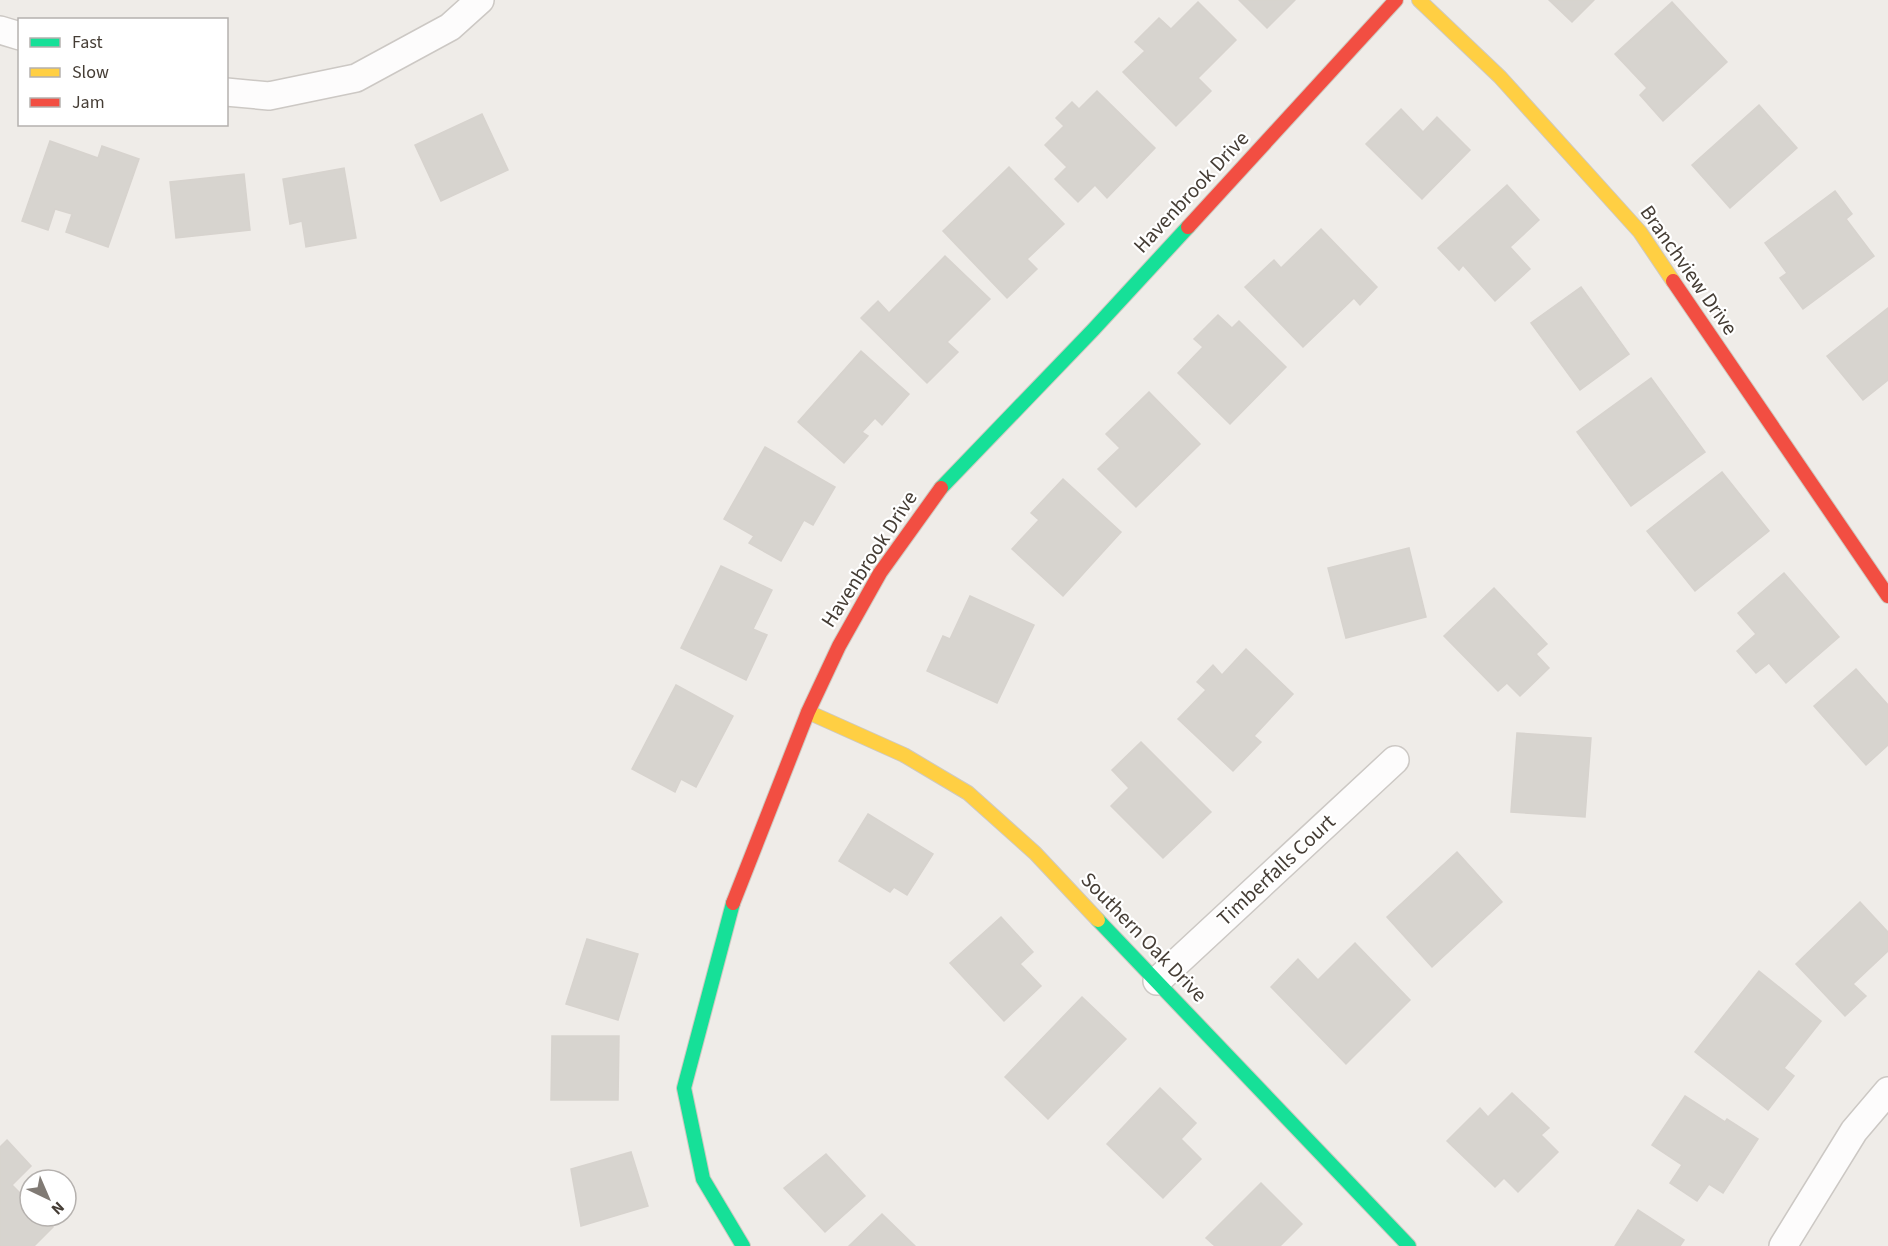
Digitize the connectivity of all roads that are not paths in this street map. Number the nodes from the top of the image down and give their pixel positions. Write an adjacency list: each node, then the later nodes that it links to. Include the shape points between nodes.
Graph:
1 (480, 0): 6 (street, via 450,27 356,78 269,96)
2 (1396, 0): 8 (street, Havenbrook Drive, via 1093,330 934,496 880,573 838,646)
3 (1419, 0): 7 (street, Branchview Drive, via 1500,77 1640,232)
4 (0, 30): 5 (street)
5 (18, 35)
6 (228, 92)
7 (1888, 596)
8 (808, 712): 10 (street, Southern Oak Drive, via 904,755 968,793 1035,853); 12 (street, Havenbrook Drive, via 736,893 684,1088 703,1179)
9 (1395, 760): 10 (street, Timberfalls Court)
10 (1157, 981): 13 (street, Southern Oak Drive)
11 (1888, 1091): 14 (street, via 1854,1131)
12 (743, 1246)
13 (1409, 1246)
14 (1783, 1246)

